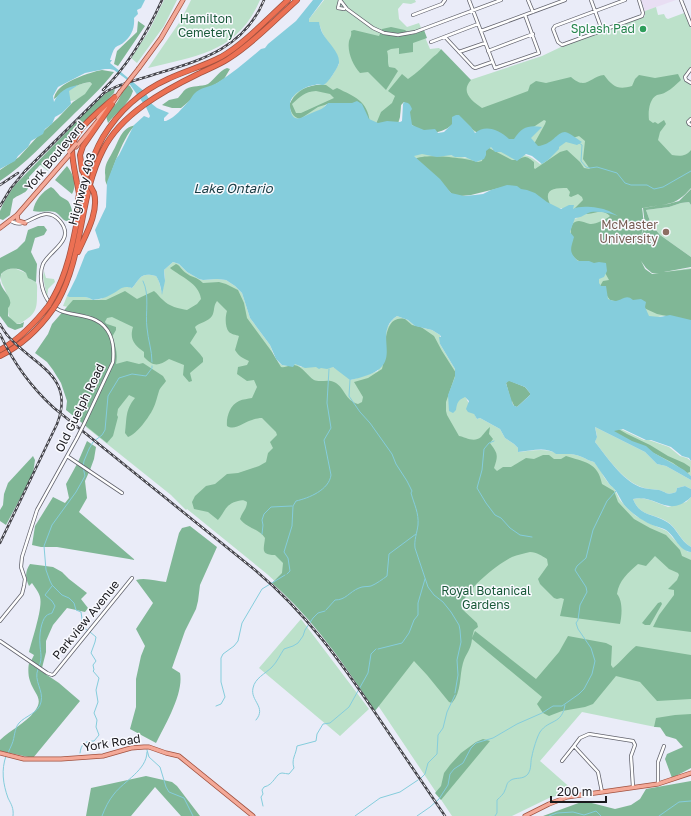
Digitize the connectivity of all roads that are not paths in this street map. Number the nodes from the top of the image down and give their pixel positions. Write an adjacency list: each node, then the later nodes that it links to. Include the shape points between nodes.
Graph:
1 (183, 0): 33 (main road, York Boulevard, bridge, via 165,33)
2 (288, 0): 44 (highway, Highway 403, via 221,57 150,88 122,112 110,126 94,156)
3 (297, 0): 45 (highway, Highway 403, via 241,50 156,97 115,132 99,158)
4 (340, 0): 14 (street); 14 (street, via 338,8)
5 (445, 0): 18 (street, via 442,4)
6 (469, 0): 15 (street)
7 (501, 0): 15 (street)
8 (528, 0): 17 (street)
9 (565, 0): 17 (street)
10 (591, 0): 16 (street)
11 (625, 0): 16 (street)
12 (638, 0): 22 (street, via 643,15)
13 (681, 0): 21 (street)
14 (347, 10): 15 (street, via 376,30 398,35 415,32)
15 (473, 10): 20 (street)
16 (595, 11): 22 (street); 22 (street, via 553,29 562,45)
17 (533, 12): 19 (street)
18 (413, 15)
19 (525, 15): 23 (street); 24 (street)
20 (478, 24): 23 (street); 25 (street)
21 (691, 25)
22 (602, 30)
23 (481, 31): 27 (street)
24 (533, 34): 28 (street); 30 (street, via 539,52 537,54 495,68)
25 (445, 37): 26 (street); 29 (street)
26 (431, 42)
27 (485, 43): 28 (street); 29 (street)
28 (488, 51): 30 (street)
29 (459, 52): 30 (street, via 474,68)
30 (492, 62)
31 (691, 69): 32 (street, via 685,77)
32 (691, 83)
33 (120, 92): 34 (main road, York Boulevard); 35 (main road, York Boulevard)
34 (114, 97): 38 (main road, York Boulevard); 44 (highway, via 80,129 73,141 79,194)
35 (112, 104): 38 (main road, York Boulevard); 45 (highway, bridge, via 83,146 80,155 82,170 94,193 96,203)
36 (691, 119): 37 (street, via 688,122)
37 (691, 125)
38 (76, 146): 39 (main road, York Boulevard, bridge)
39 (70, 153): 40 (main road, York Boulevard); 41 (main road, York Boulevard)
40 (17, 215): 41 (main road, York Boulevard); 42 (main road, via 18,221)
41 (10, 220): 42 (street, via 18,225); 43 (main road, York Boulevard)
42 (25, 223): 48 (street, Old Guelph Road, bridge, via 45,214 61,222 63,241 44,263 41,271 44,293 47,300 56,308 101,322 108,331 114,351 113,362)
43 (0, 227)
44 (72, 239): 46 (highway, Highway 403, bridge, via 63,277 49,305 34,324)
45 (73, 265): 47 (highway, Highway 403, bridge, via 64,290 53,309 36,330)
46 (0, 350)
47 (0, 356)
48 (67, 456): 49 (street); 51 (street, Old Guelph Road, via 37,510 28,535 21,567 24,579 22,594)
49 (122, 493)
50 (132, 578): 52 (street, Parkview Avenue, via 52,675)
51 (0, 621)
52 (0, 641)
53 (639, 739): 55 (street)
54 (578, 742): 55 (street, via 588,734); 58 (street); 62 (street, via 574,746 598,772)
55 (634, 742): 61 (street, via 631,756)
56 (664, 746): 60 (street, via 658,762)
57 (0, 753): 63 (main road, York Road, via 24,758 61,759 103,756 130,748 149,747 179,756)
58 (562, 761)
59 (691, 773): 60 (main road)
60 (658, 784): 61 (main road)
61 (633, 788): 62 (main road)
62 (602, 792): 64 (main road, via 567,797)
63 (253, 816)
64 (525, 816)

